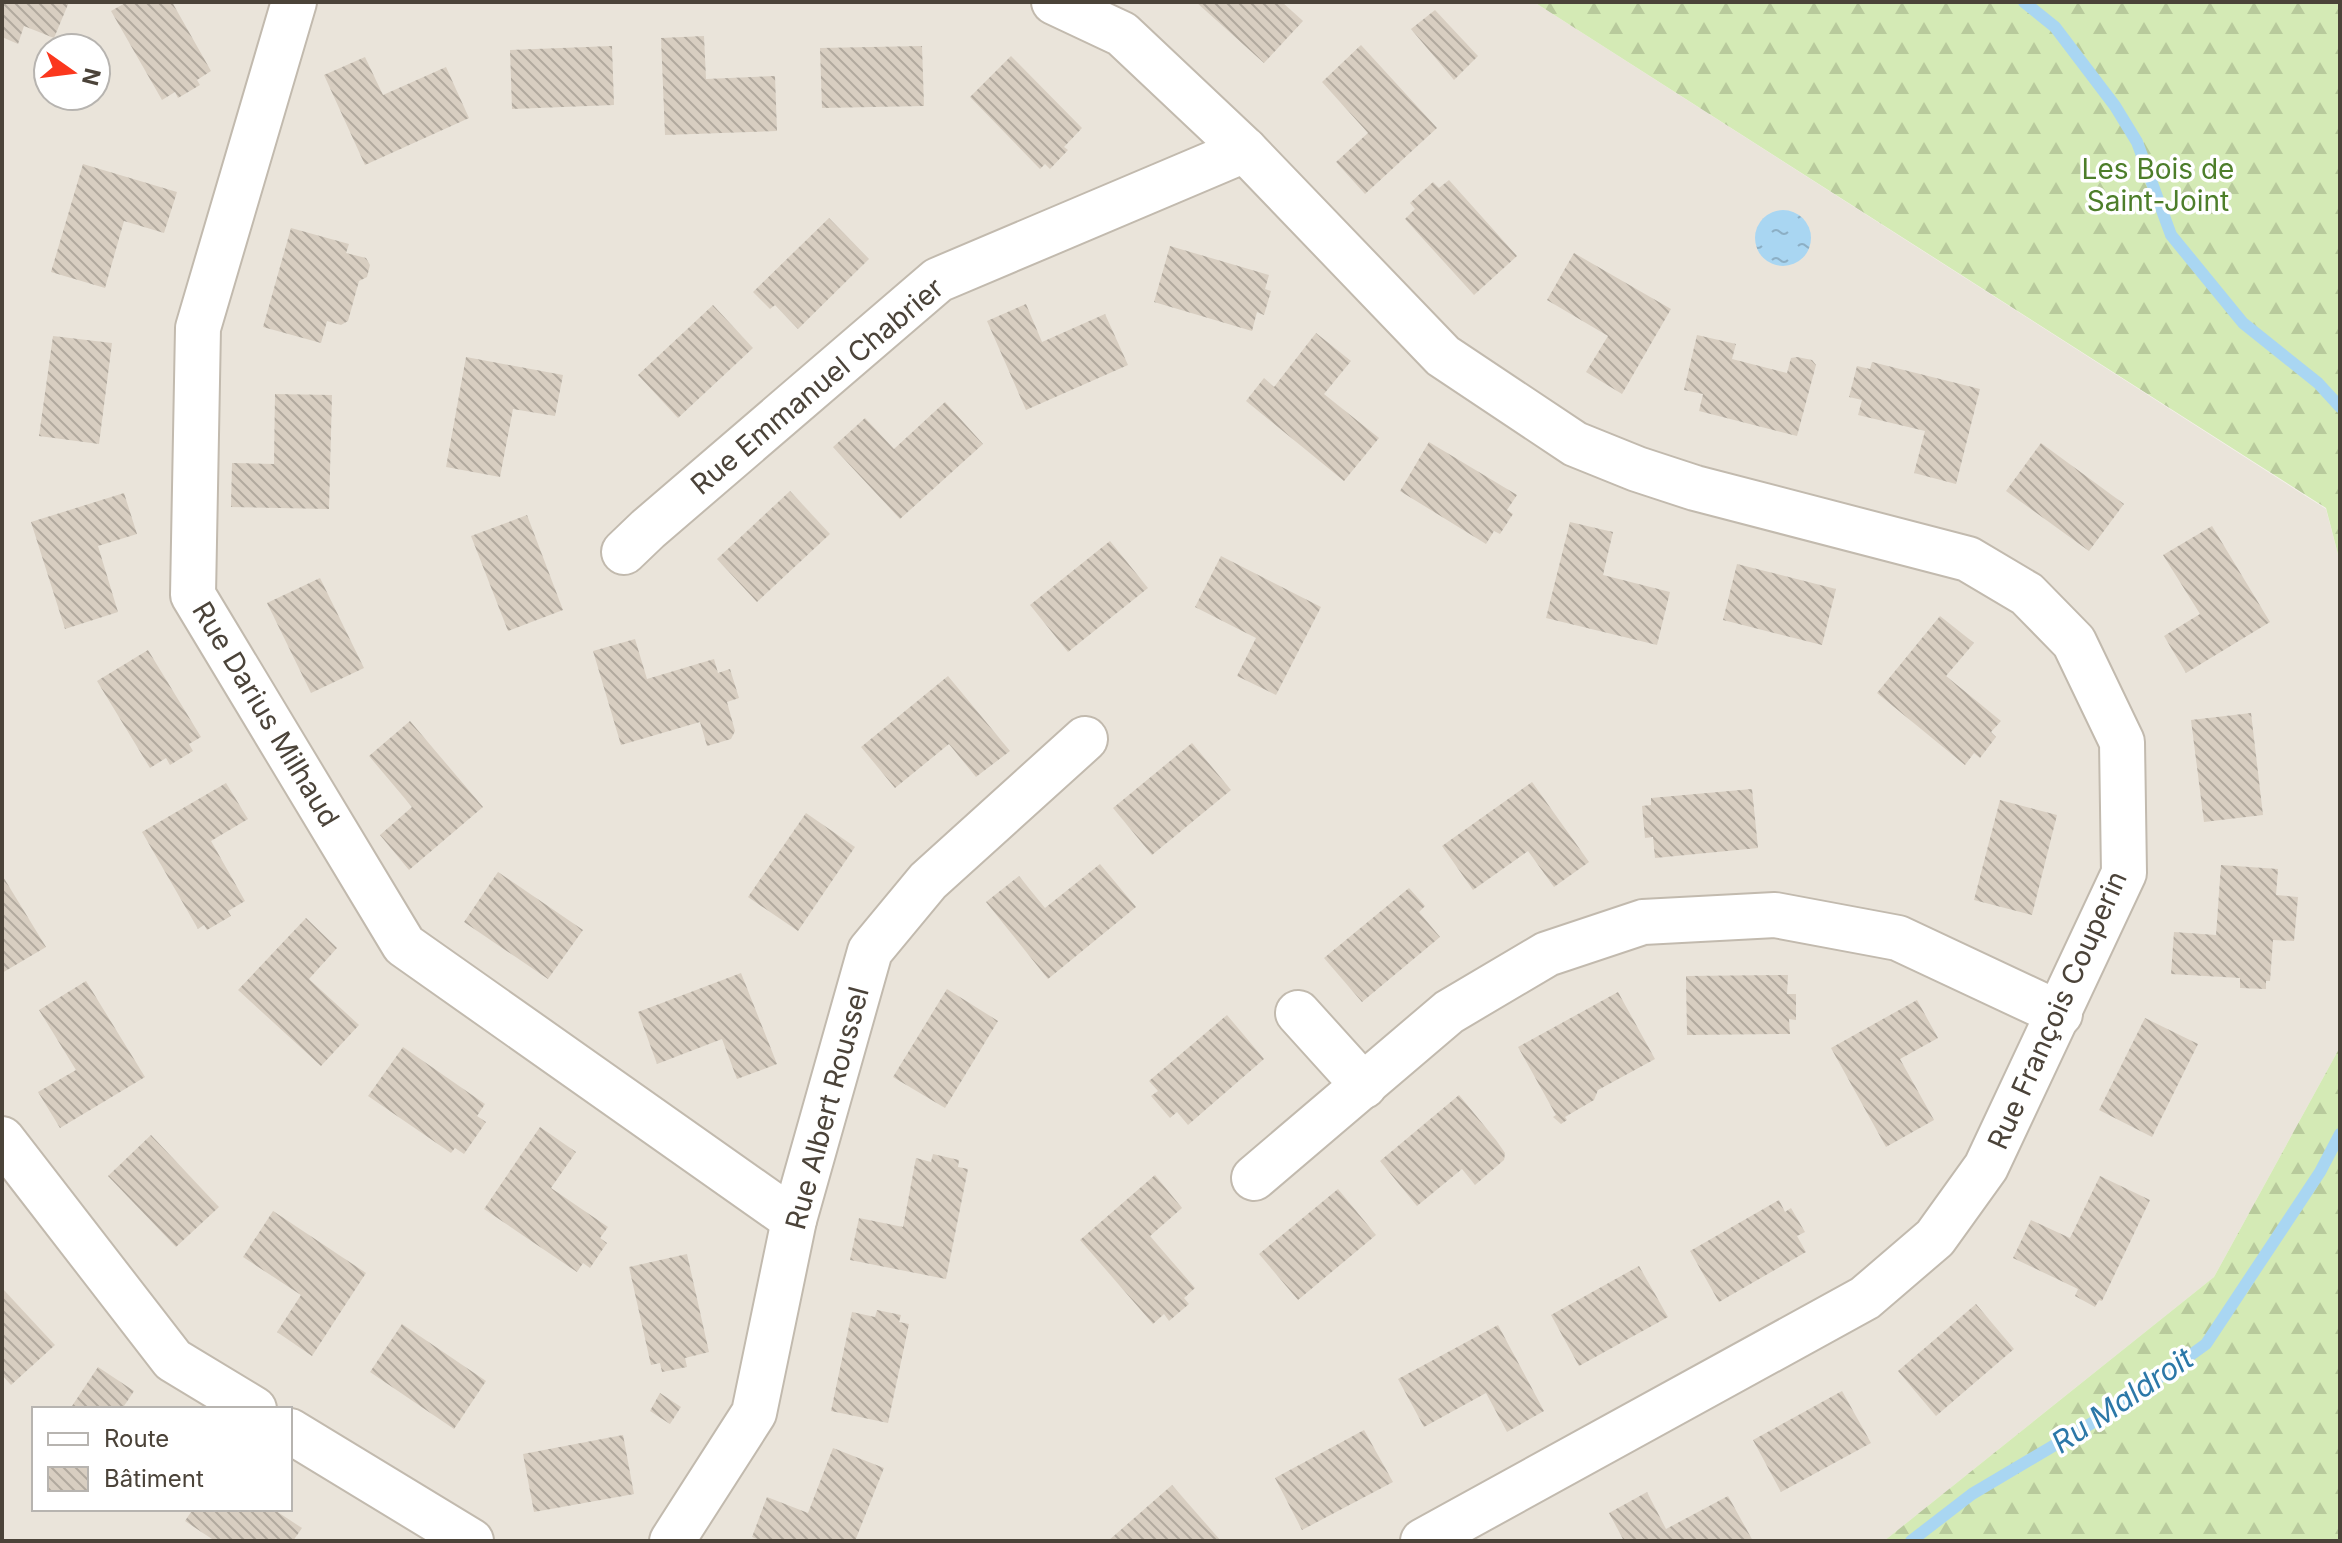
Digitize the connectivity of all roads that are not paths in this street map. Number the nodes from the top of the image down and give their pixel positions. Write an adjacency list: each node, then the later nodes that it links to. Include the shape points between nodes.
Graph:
1 (294, 2): 11 (street, Rue Darius Milhaud, via 198,328 193,595 404,945)
2 (1054, 2): 3 (street, Rue François Couperin, via 1122,34)
3 (1245, 150): 4 (street, Rue Emmanuel Chabrier, via 938,280); 7 (street, Rue François Couperin, via 1443,356 1575,444 1695,488 1968,559 2027,594 2074,642 2122,742 2124,873)
4 (624, 552)
5 (1085, 739): 11 (street, Rue Albert Roussel, via 928,881 870,951)
6 (1298, 1013): 8 (street)
7 (2060, 1014): 8 (street, via 1898,938 1775,915 1643,922 1547,954 1449,1012); 16 (street, Rue François Couperin, via 1986,1167 1935,1238 1865,1298)
8 (1364, 1086): 10 (street)
9 (2, 1139): 12 (street, via 173,1360)
10 (1254, 1178)
11 (794, 1220): 15 (street, Rue Albert Roussel, via 754,1413)
12 (251, 1407)
13 (292, 1432): 14 (street)
14 (471, 1541)
15 (672, 1541)
16 (1423, 1541)

